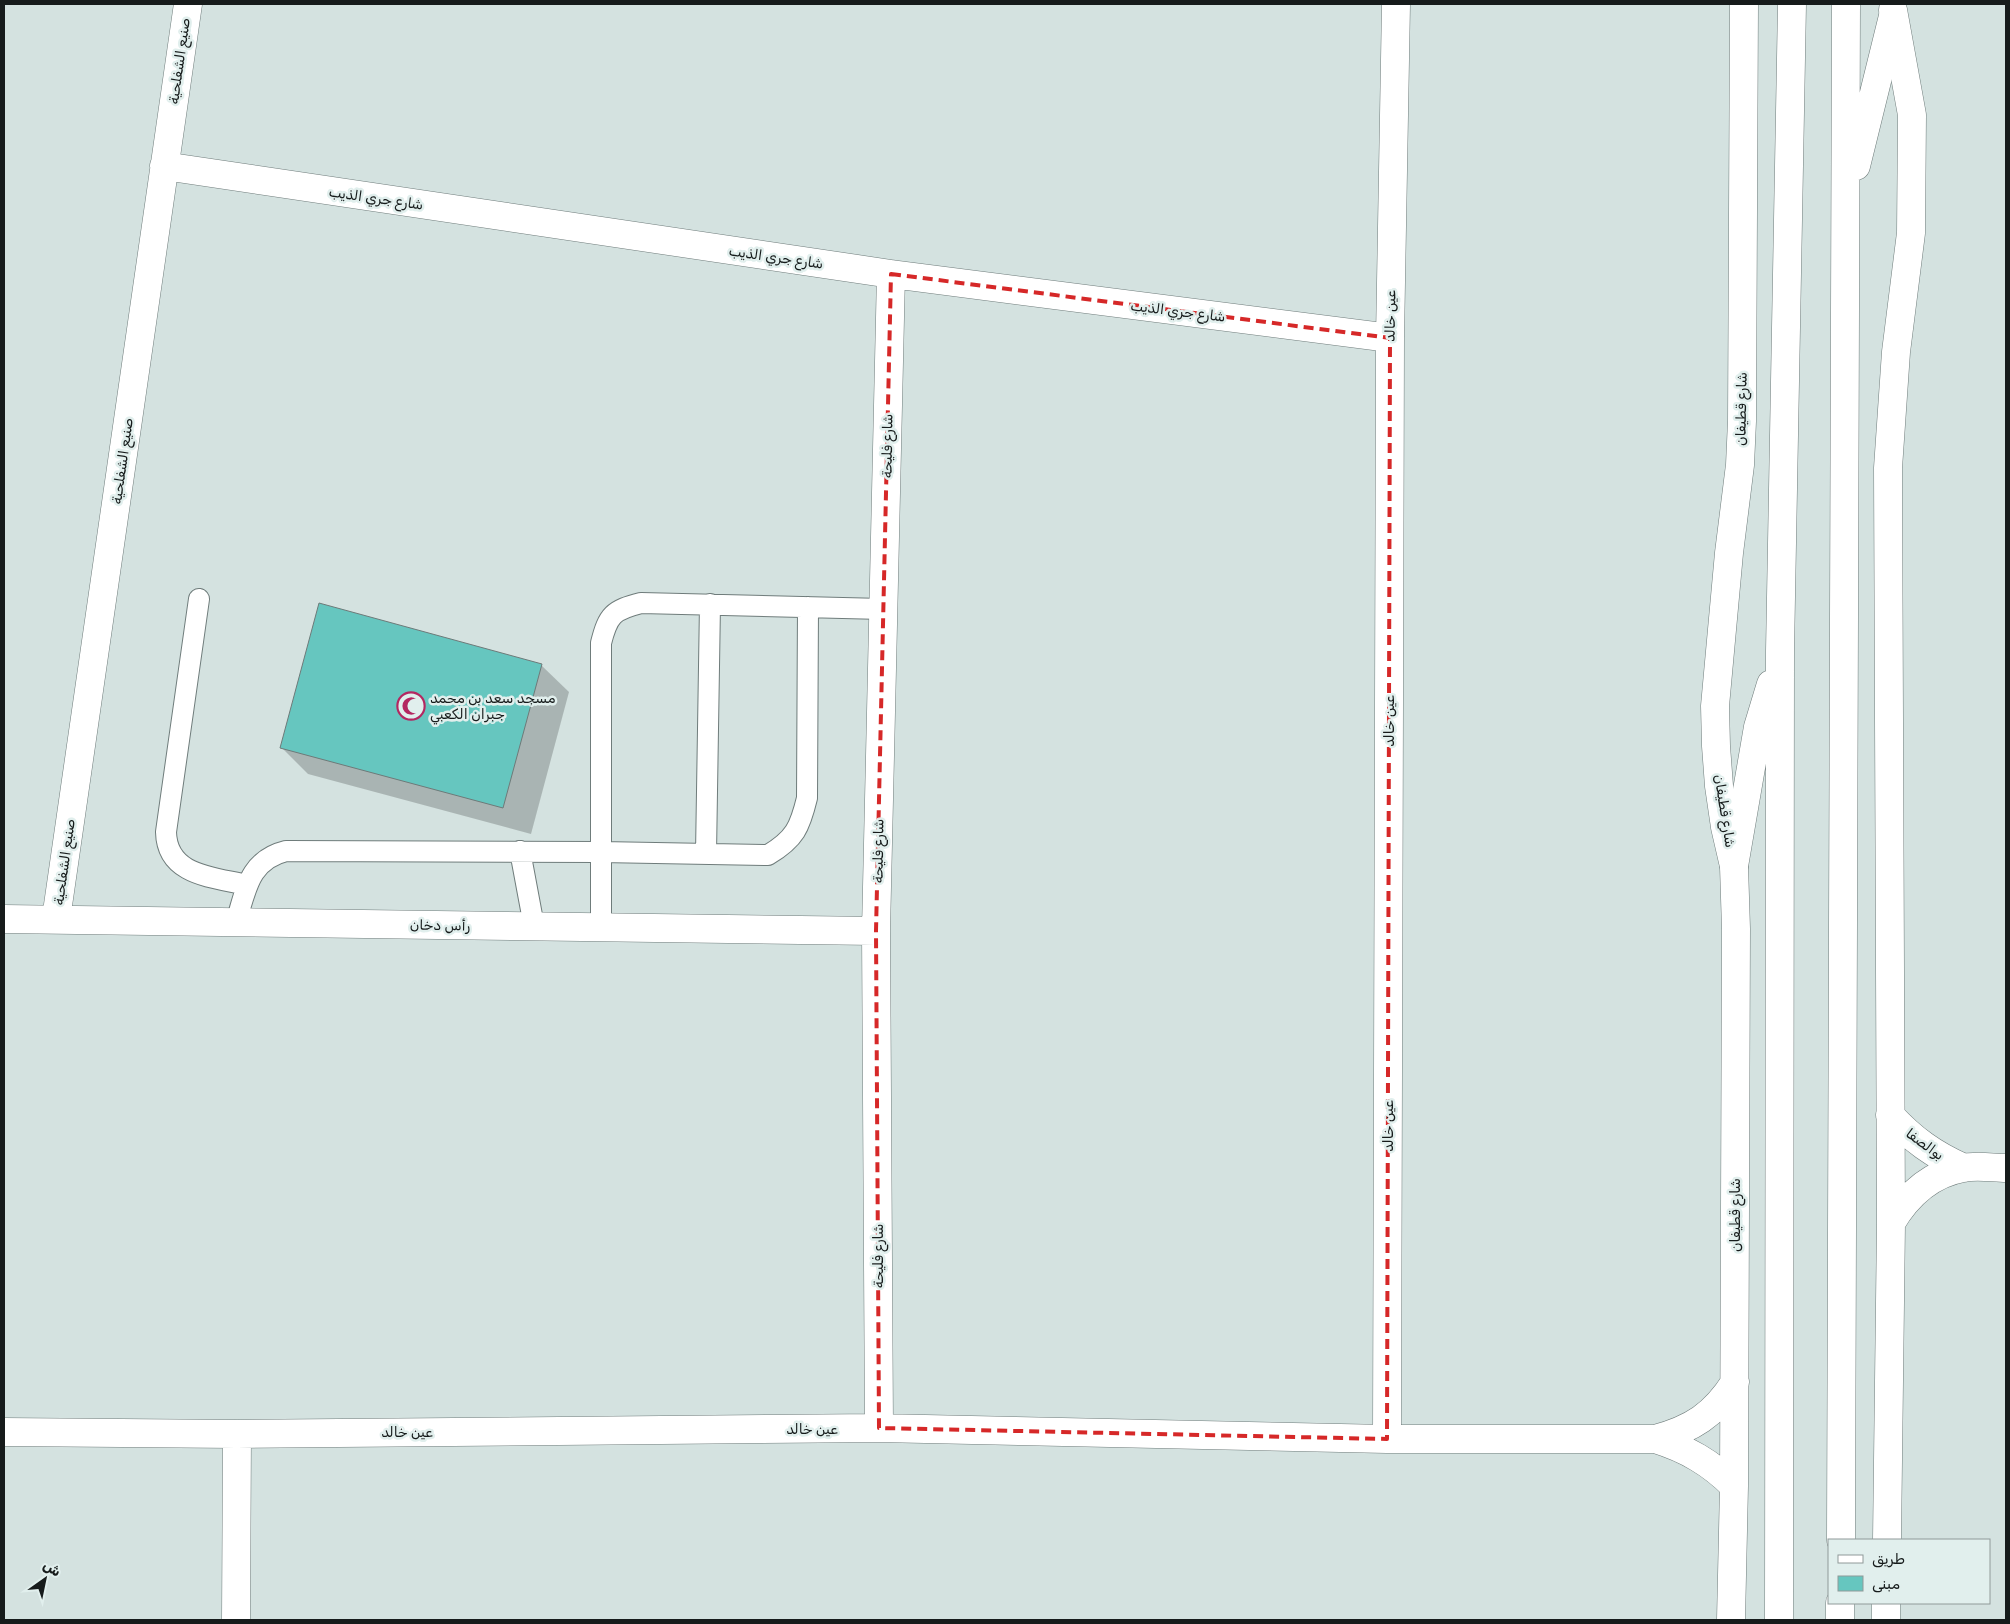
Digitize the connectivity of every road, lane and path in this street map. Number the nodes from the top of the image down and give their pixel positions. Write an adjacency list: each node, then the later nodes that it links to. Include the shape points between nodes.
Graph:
1 (188, 4): 7 (street, صنيع الشفلحية)
2 (1396, 4): 10 (street, عين خالد)
3 (1744, 4): 19 (street, شارع قطيفان, via 1742,421 1715,706 1719,786)
4 (1792, 4): 15 (street)
5 (1846, 4): 8 (street)
6 (1893, 10): 8 (street); 27 (street, via 1912,115 1911,233 1896,352 1888,468)
7 (164, 166): 9 (street, شارع جري الذيب); 22 (street, صنيع الشفلحية)
8 (1845, 211): 38 (street)
9 (891, 274): 10 (street, شارع جري الذيب); 14 (street, شارع فليحة)
10 (1390, 338): 35 (street, عين خالد)
11 (199, 599): 20 (lane, via 166,843 170,854 186,869)
12 (710, 604): 13 (lane); 17 (lane, via 641,602 615,613 606,624 601,643); 18 (lane)
13 (808, 606): 14 (lane); 18 (lane, via 807,798 803,817 785,845 768,855)
14 (883, 609): 26 (street, شارع فليحة)
15 (1780, 651): 19 (street, via 1758,727); 44 (street)
16 (520, 851): 17 (lane); 20 (lane, via 286,851 263,860); 24 (lane)
17 (601, 852): 18 (lane); 25 (lane)
18 (706, 854)
19 (1734, 866): 31 (street, شارع قطيفان)
20 (248, 885): 23 (lane)
21 (4, 919): 22 (street, رأس دخان)
22 (56, 919): 23 (street, رأس دخان)
23 (236, 922): 24 (street, رأس دخان)
24 (534, 926): 25 (street, رأس دخان)
25 (601, 928): 26 (street, رأس دخان)
26 (876, 931): 32 (street, شارع فليحة)
27 (1890, 1115): 28 (street, بوالصفا, via 1923,1147); 30 (street)
28 (1964, 1168): 29 (street, بوالصفا); 30 (street, بوالصفا, via 1946,1173 1921,1187 1901,1206)
29 (2006, 1168)
30 (1890, 1223): 39 (street)
31 (1735, 1382): 36 (street, عين خالد, via 1709,1414 1674,1434); 37 (street, شارع قطيفان)
32 (879, 1428): 34 (street, عين خالد); 35 (street, عين خالد)
33 (4, 1432): 34 (street, عين خالد)
34 (237, 1434): 42 (street)
35 (1387, 1439): 36 (street, عين خالد)
36 (1655, 1439): 37 (street, عين خالد, via 1706,1461)
37 (1734, 1486): 43 (street, شارع قطيفان)
38 (1841, 1539)
39 (1887, 1539)
40 (1840, 1604): 45 (street)
41 (1886, 1604): 46 (street)
42 (236, 1620)
43 (1731, 1620)
44 (1779, 1620)
45 (1840, 1620)
46 (1886, 1620)

